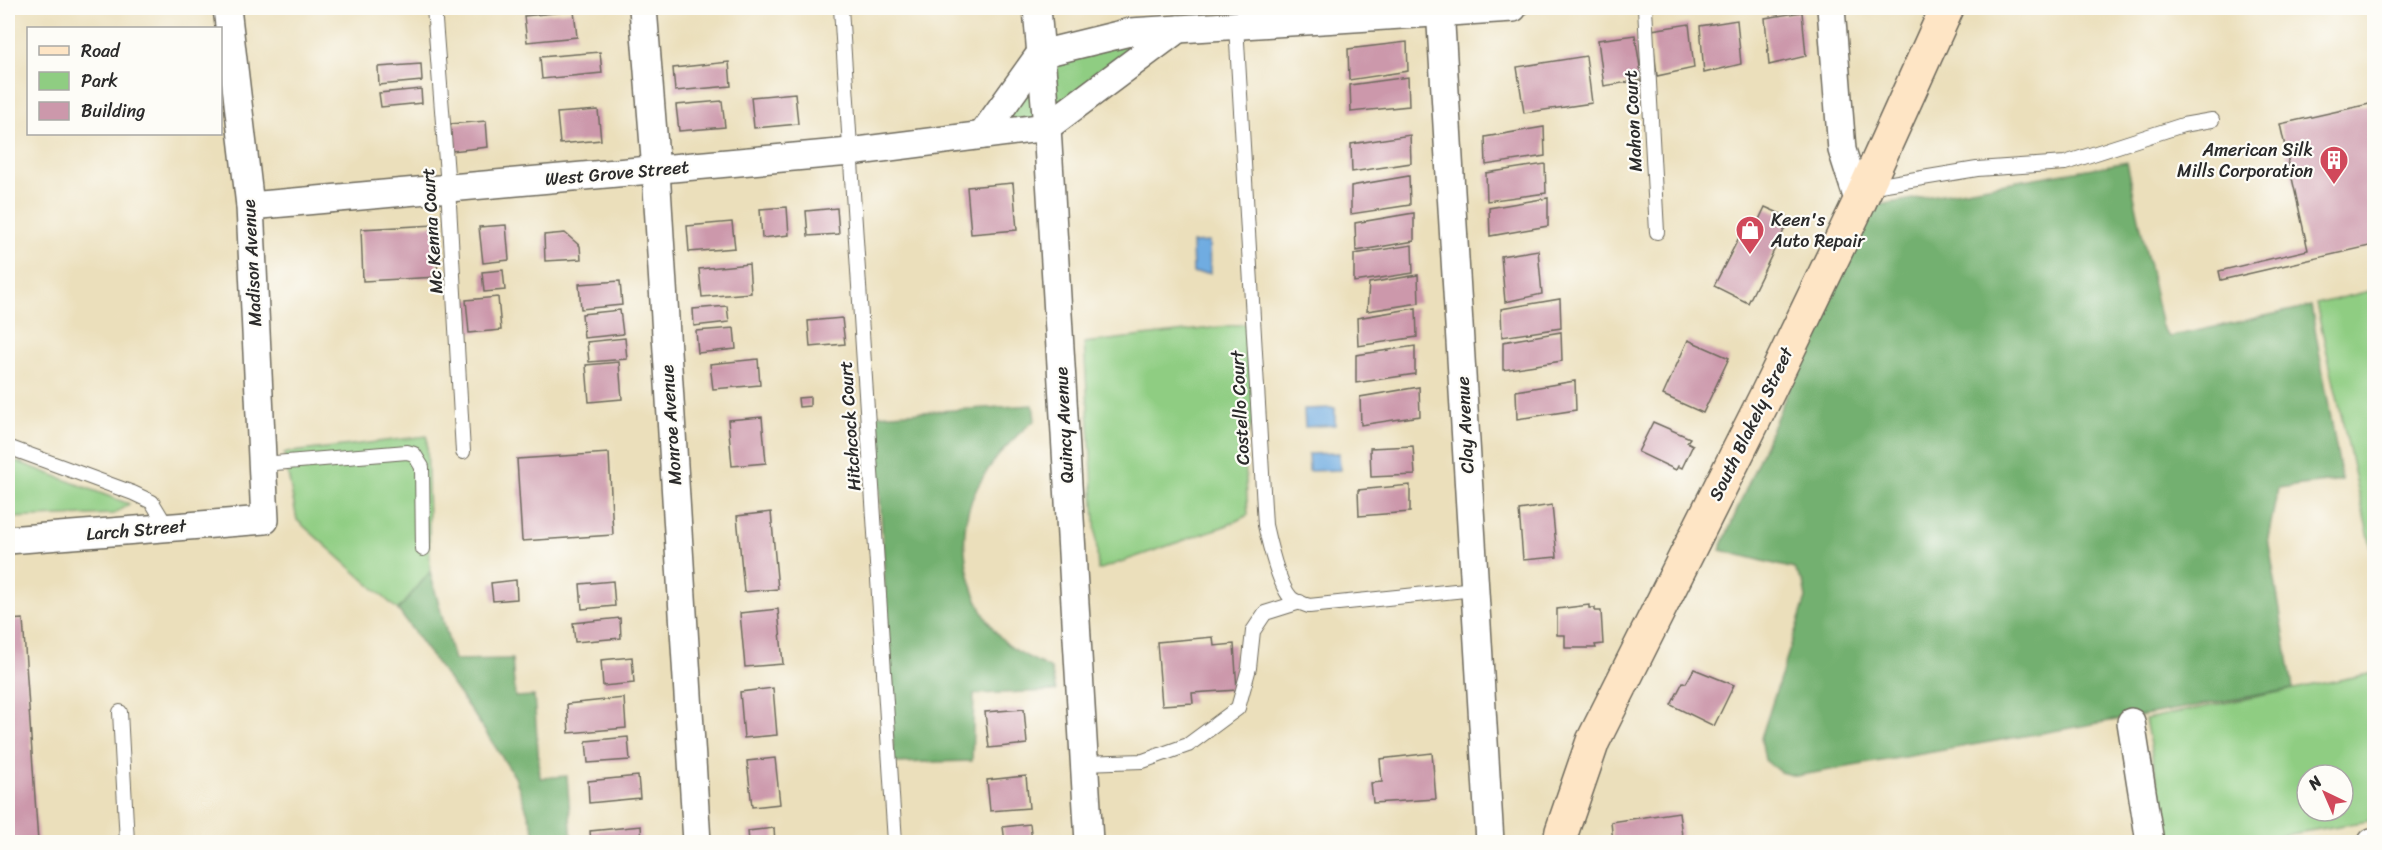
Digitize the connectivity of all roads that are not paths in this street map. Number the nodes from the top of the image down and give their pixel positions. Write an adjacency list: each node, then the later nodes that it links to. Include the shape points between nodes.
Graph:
1 (227, 8): 21 (street, Madison Avenue)
2 (434, 8): 19 (lane, Mc Kenna Court)
3 (643, 8): 18 (street, Monroe Avenue)
4 (841, 8): 17 (lane, Hitchcock Court)
5 (1037, 8): 13 (street, Quincy Avenue)
6 (1513, 8): 10 (street)
7 (1645, 8): 22 (lane, Mahon Court)
8 (1831, 8): 20 (street, via 1842,150)
9 (1947, 8): 20 (main road, South Blakely Street)
10 (1440, 10): 11 (street); 30 (street, Clay Avenue)
11 (1236, 25): 12 (street); 31 (lane, Costello Court, via 1265,525 1283,582 1292,598)
12 (1178, 29): 13 (street, via 1130,32); 15 (street, West Grove Street)
13 (1040, 54): 15 (street, Quincy Avenue); 16 (street)
14 (2212, 120): 20 (lane, via 2183,125 2066,163 1977,169)
15 (1047, 127): 16 (street, West Grove Street); 34 (street, Quincy Avenue)
16 (982, 135): 17 (street, West Grove Street)
17 (849, 152): 18 (street, West Grove Street); 37 (lane, Hitchcock Court)
18 (656, 171): 19 (street, West Grove Street); 36 (street, Monroe Avenue)
19 (448, 187): 21 (street, West Grove Street); 24 (lane, Mc Kenna Court)
20 (1862, 195): 40 (main road, South Blakely Street, via 1593,741)
21 (250, 206): 25 (street, Madison Avenue)
22 (1657, 232)
23 (8, 447): 27 (lane, via 152,502)
24 (463, 452)
25 (263, 464): 26 (street, Madison Avenue); 29 (lane, via 414,454 422,467)
26 (265, 520): 27 (street, Larch Street)
27 (167, 527): 28 (street, Larch Street)
28 (8, 540)
29 (423, 549)
30 (1475, 589): 31 (lane, via 1309,606); 39 (street, Clay Avenue)
31 (1300, 602): 34 (lane, via 1265,613 1253,630 1249,668 1238,708 1188,745 1143,761)
32 (120, 712): 35 (lane)
33 (2131, 722): 41 (street)
34 (1083, 763): 38 (street, Quincy Avenue)
35 (127, 843)
36 (697, 843)
37 (895, 843)
38 (1089, 843)
39 (1490, 843)
40 (1560, 843)
41 (2150, 843)

